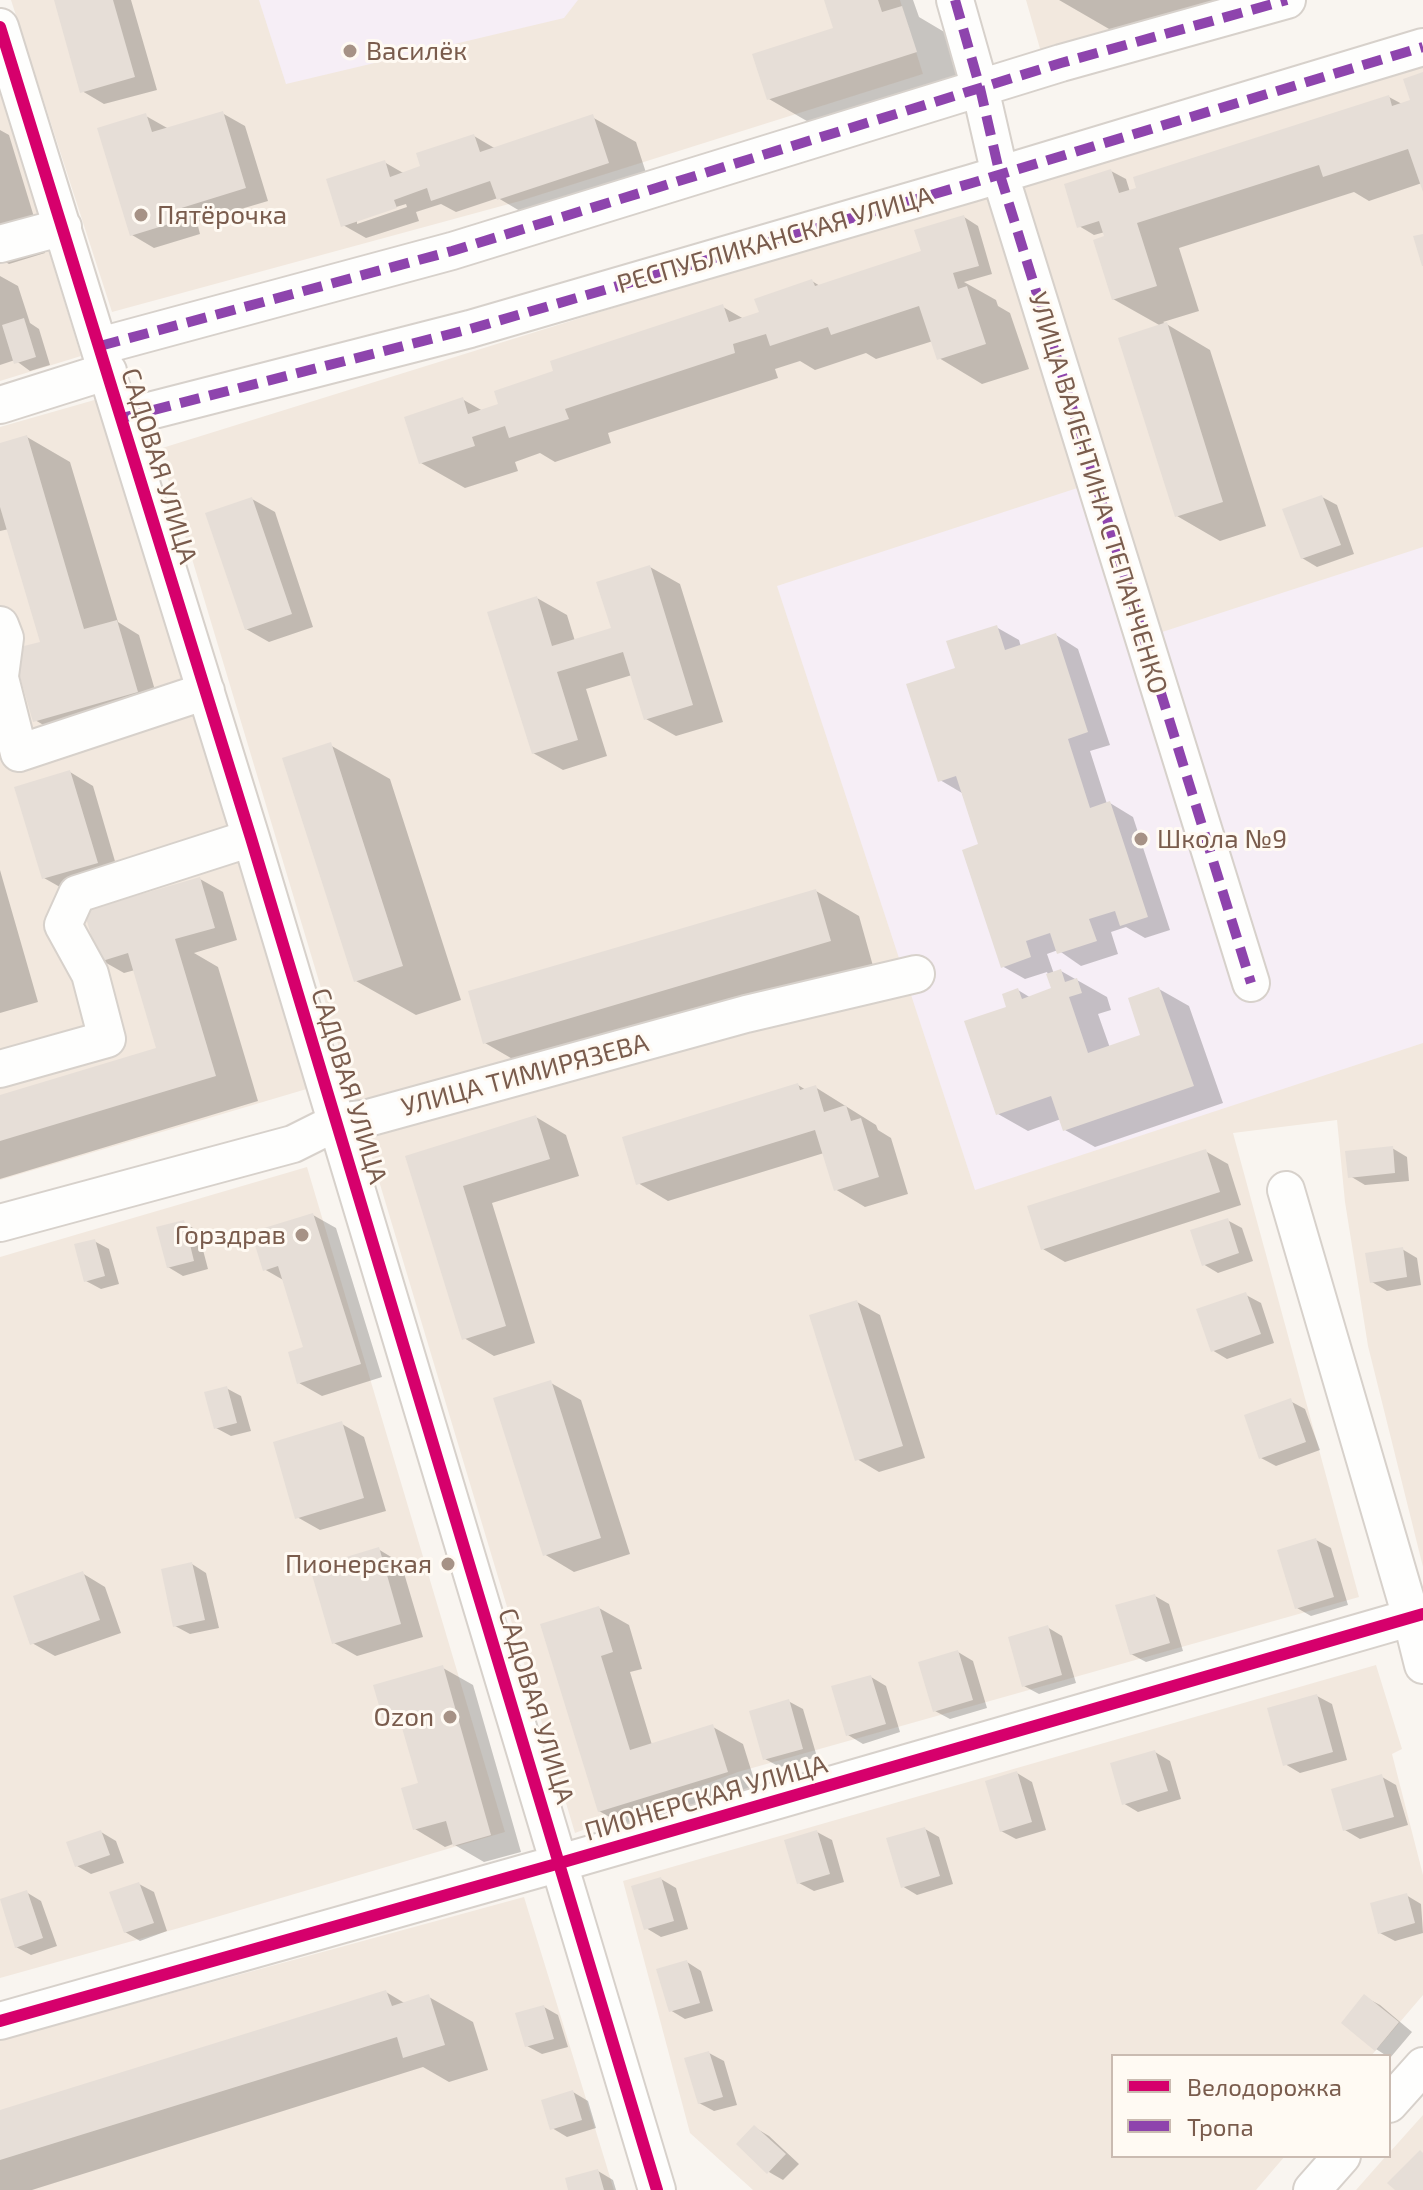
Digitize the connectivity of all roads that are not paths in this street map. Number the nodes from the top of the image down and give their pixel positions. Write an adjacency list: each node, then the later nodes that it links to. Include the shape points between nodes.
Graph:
1 (955, 0): 5 (street, УЛИЦА ВАЛЕНТИНА СТЕПАНЧЕНКО)
2 (1287, 0): 5 (street)
3 (0, 27): 7 (street, САДОВАЯ УЛИЦА)
4 (1423, 47): 6 (street, РЕСПУБЛИКАНСКАЯ УЛИЦА)
5 (980, 88): 6 (street, УЛИЦА ВАЛЕНТИНА СТЕПАНЧЕНКО); 9 (street)
6 (1000, 175): 11 (street, РЕСПУБЛИКАНСКАЯ УЛИЦА, via 470,329); 17 (street, УЛИЦА ВАЛЕНТИНА СТЕПАНЧЕНКО)
7 (63, 227): 8 (street); 9 (street, САДОВАЯ УЛИЦА)
8 (0, 244)
9 (104, 359): 10 (street); 11 (street, САДОВАЯ УЛИЦА)
10 (0, 405)
11 (122, 418): 14 (street, САДОВАЯ УЛИЦА)
12 (0, 625): 13 (street, via 5,638)
13 (0, 677): 14 (street, via 19,753)
14 (206, 691): 15 (street, САДОВАЯ УЛИЦА)
15 (251, 838): 18 (street, via 77,894 63,925 90,974 107,1039); 19 (street, САДОВАЯ УЛИЦА)
16 (916, 974): 19 (street, УЛИЦА ТИМИРЯЗЕВА)
17 (1251, 983)
18 (0, 1069)
19 (337, 1122): 21 (street, УЛИЦА ТИМИРЯЗЕВА, via 293,1144); 24 (street, САДОВАЯ УЛИЦА)
20 (1286, 1190): 22 (street)
21 (0, 1223)
22 (1417, 1615): 23 (street); 24 (street, ПИОНЕРСКАЯ УЛИЦА)
23 (1423, 1665)
24 (560, 1863): 25 (street, ПИОНЕРСКАЯ УЛИЦА); 29 (street, САДОВАЯ УЛИЦА)
25 (0, 2021)
26 (1423, 2066): 27 (street)
27 (1391, 2102)
28 (1340, 2158): 31 (street)
29 (652, 2175): 30 (street)
30 (680, 2190)
31 (1312, 2190)

